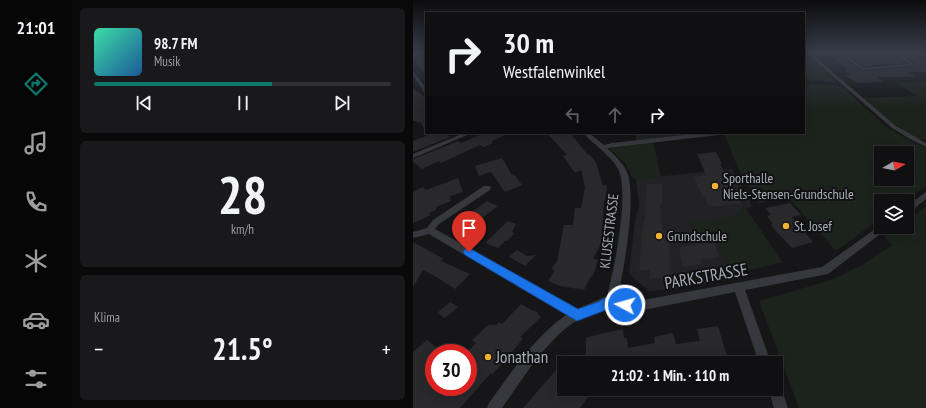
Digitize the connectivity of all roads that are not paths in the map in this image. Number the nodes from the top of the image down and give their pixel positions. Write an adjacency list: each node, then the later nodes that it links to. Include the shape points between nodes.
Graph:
1 (829, 71): 9 (street, via 894,127)
2 (413, 72): 3 (street)
3 (420, 84): 4 (street); 5 (street)
4 (413, 86)
5 (425, 90)
6 (464, 134): 11 (street)
7 (587, 134): 10 (street, KLUSESTRASSE)
8 (709, 134): 10 (street)
9 (926, 145)
10 (602, 148): 19 (street, KLUSESTRASSE, via 621,167 627,184 627,200)
11 (413, 156)
12 (487, 188): 15 (street, via 436,222)
13 (926, 195): 14 (street)
14 (914, 204)
15 (430, 230): 17 (street); 20 (street)
16 (874, 234): 18 (street, PARKSTRASSE, via 824,271)
17 (413, 235)
18 (739, 288): 19 (street, PARKSTRASSE, via 643,305 625,305); 21 (street)
19 (612, 299): 20 (street)
20 (577, 315): 23 (street, via 555,332)
21 (763, 356)
22 (777, 396): 24 (street)
23 (494, 408)
24 (781, 408)

